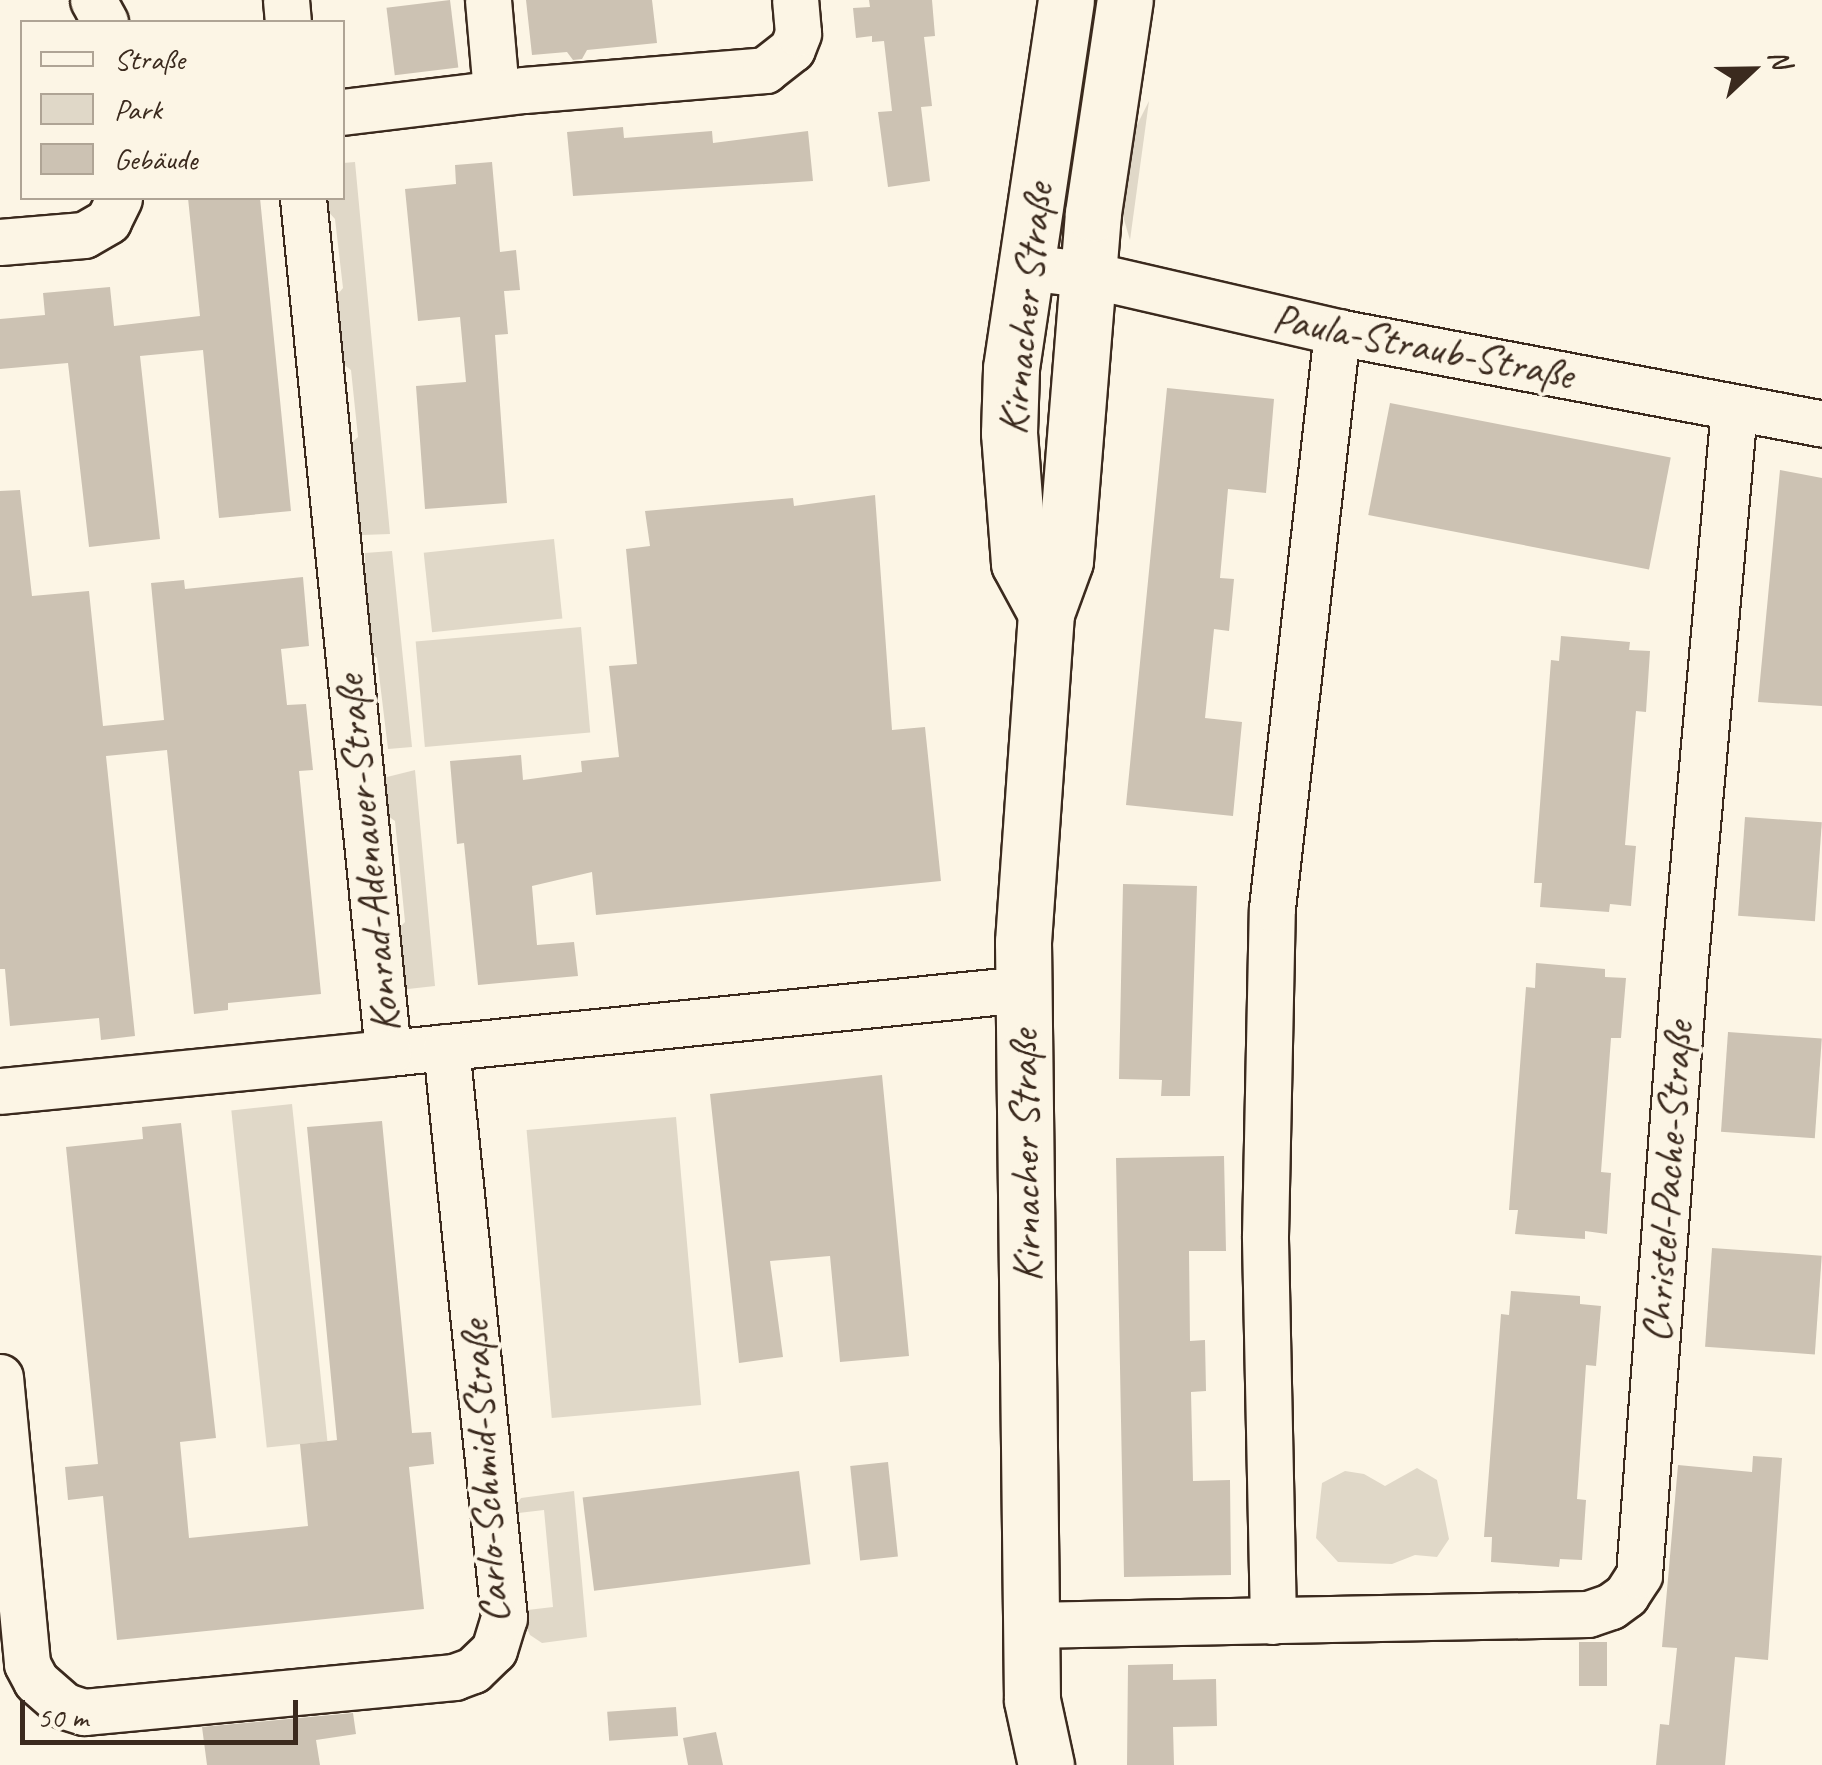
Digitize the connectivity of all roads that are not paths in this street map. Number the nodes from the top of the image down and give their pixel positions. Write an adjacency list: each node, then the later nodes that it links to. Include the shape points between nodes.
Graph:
1 (488, 0): 5 (street)
2 (795, 0): 5 (street, via 798,33 792,49 766,70)
3 (1066, 0): 10 (main road, Kirnacher Straße)
4 (1124, 0): 11 (main road, Kirnacher Straße, via 1093,213)
5 (496, 92): 6 (street)
6 (345, 112)
7 (118, 200): 9 (street, via 108,221 84,235)
8 (304, 200): 18 (street, Konrad-Adenauer-Straße)
9 (0, 242)
10 (1026, 267): 11 (street, Paula-Straub-Straße); 15 (main road, Kirnacher Straße, via 1008,434 1019,563)
11 (1091, 275): 12 (street, Paula-Straub-Straße); 15 (main road, Kirnacher Straße, via 1065,560)
12 (1337, 332): 13 (street, Paula-Straub-Straße); 21 (street, via 1272,908 1265,1236)
13 (1734, 409): 14 (street, Paula-Straub-Straße); 21 (street, Christel-Pache-Straße, via 1639,1575 1611,1606 1588,1614)
14 (1822, 424)
15 (1046, 612): 16 (main road, Kirnacher Straße)
16 (1024, 989): 17 (street, Konrad-Adenauer-Straße); 22 (main road, Kirnacher Straße)
17 (446, 1048): 18 (street, Konrad-Adenauer-Straße); 20 (street, Carlo-Schmid-Straße, via 504,1618 494,1650 473,1670 84,1712 65,1706 27,1664)
18 (388, 1053): 19 (street)
19 (0, 1091)
20 (0, 1377)
21 (1272, 1621): 22 (street, Christel-Pache-Straße)
22 (1030, 1625): 23 (main road, Kirnacher Straße)
23 (1032, 1700): 24 (main road, Kirnacher Straße); 25 (main road, Kirnacher Straße)
24 (1019, 1765)
25 (1046, 1765)

